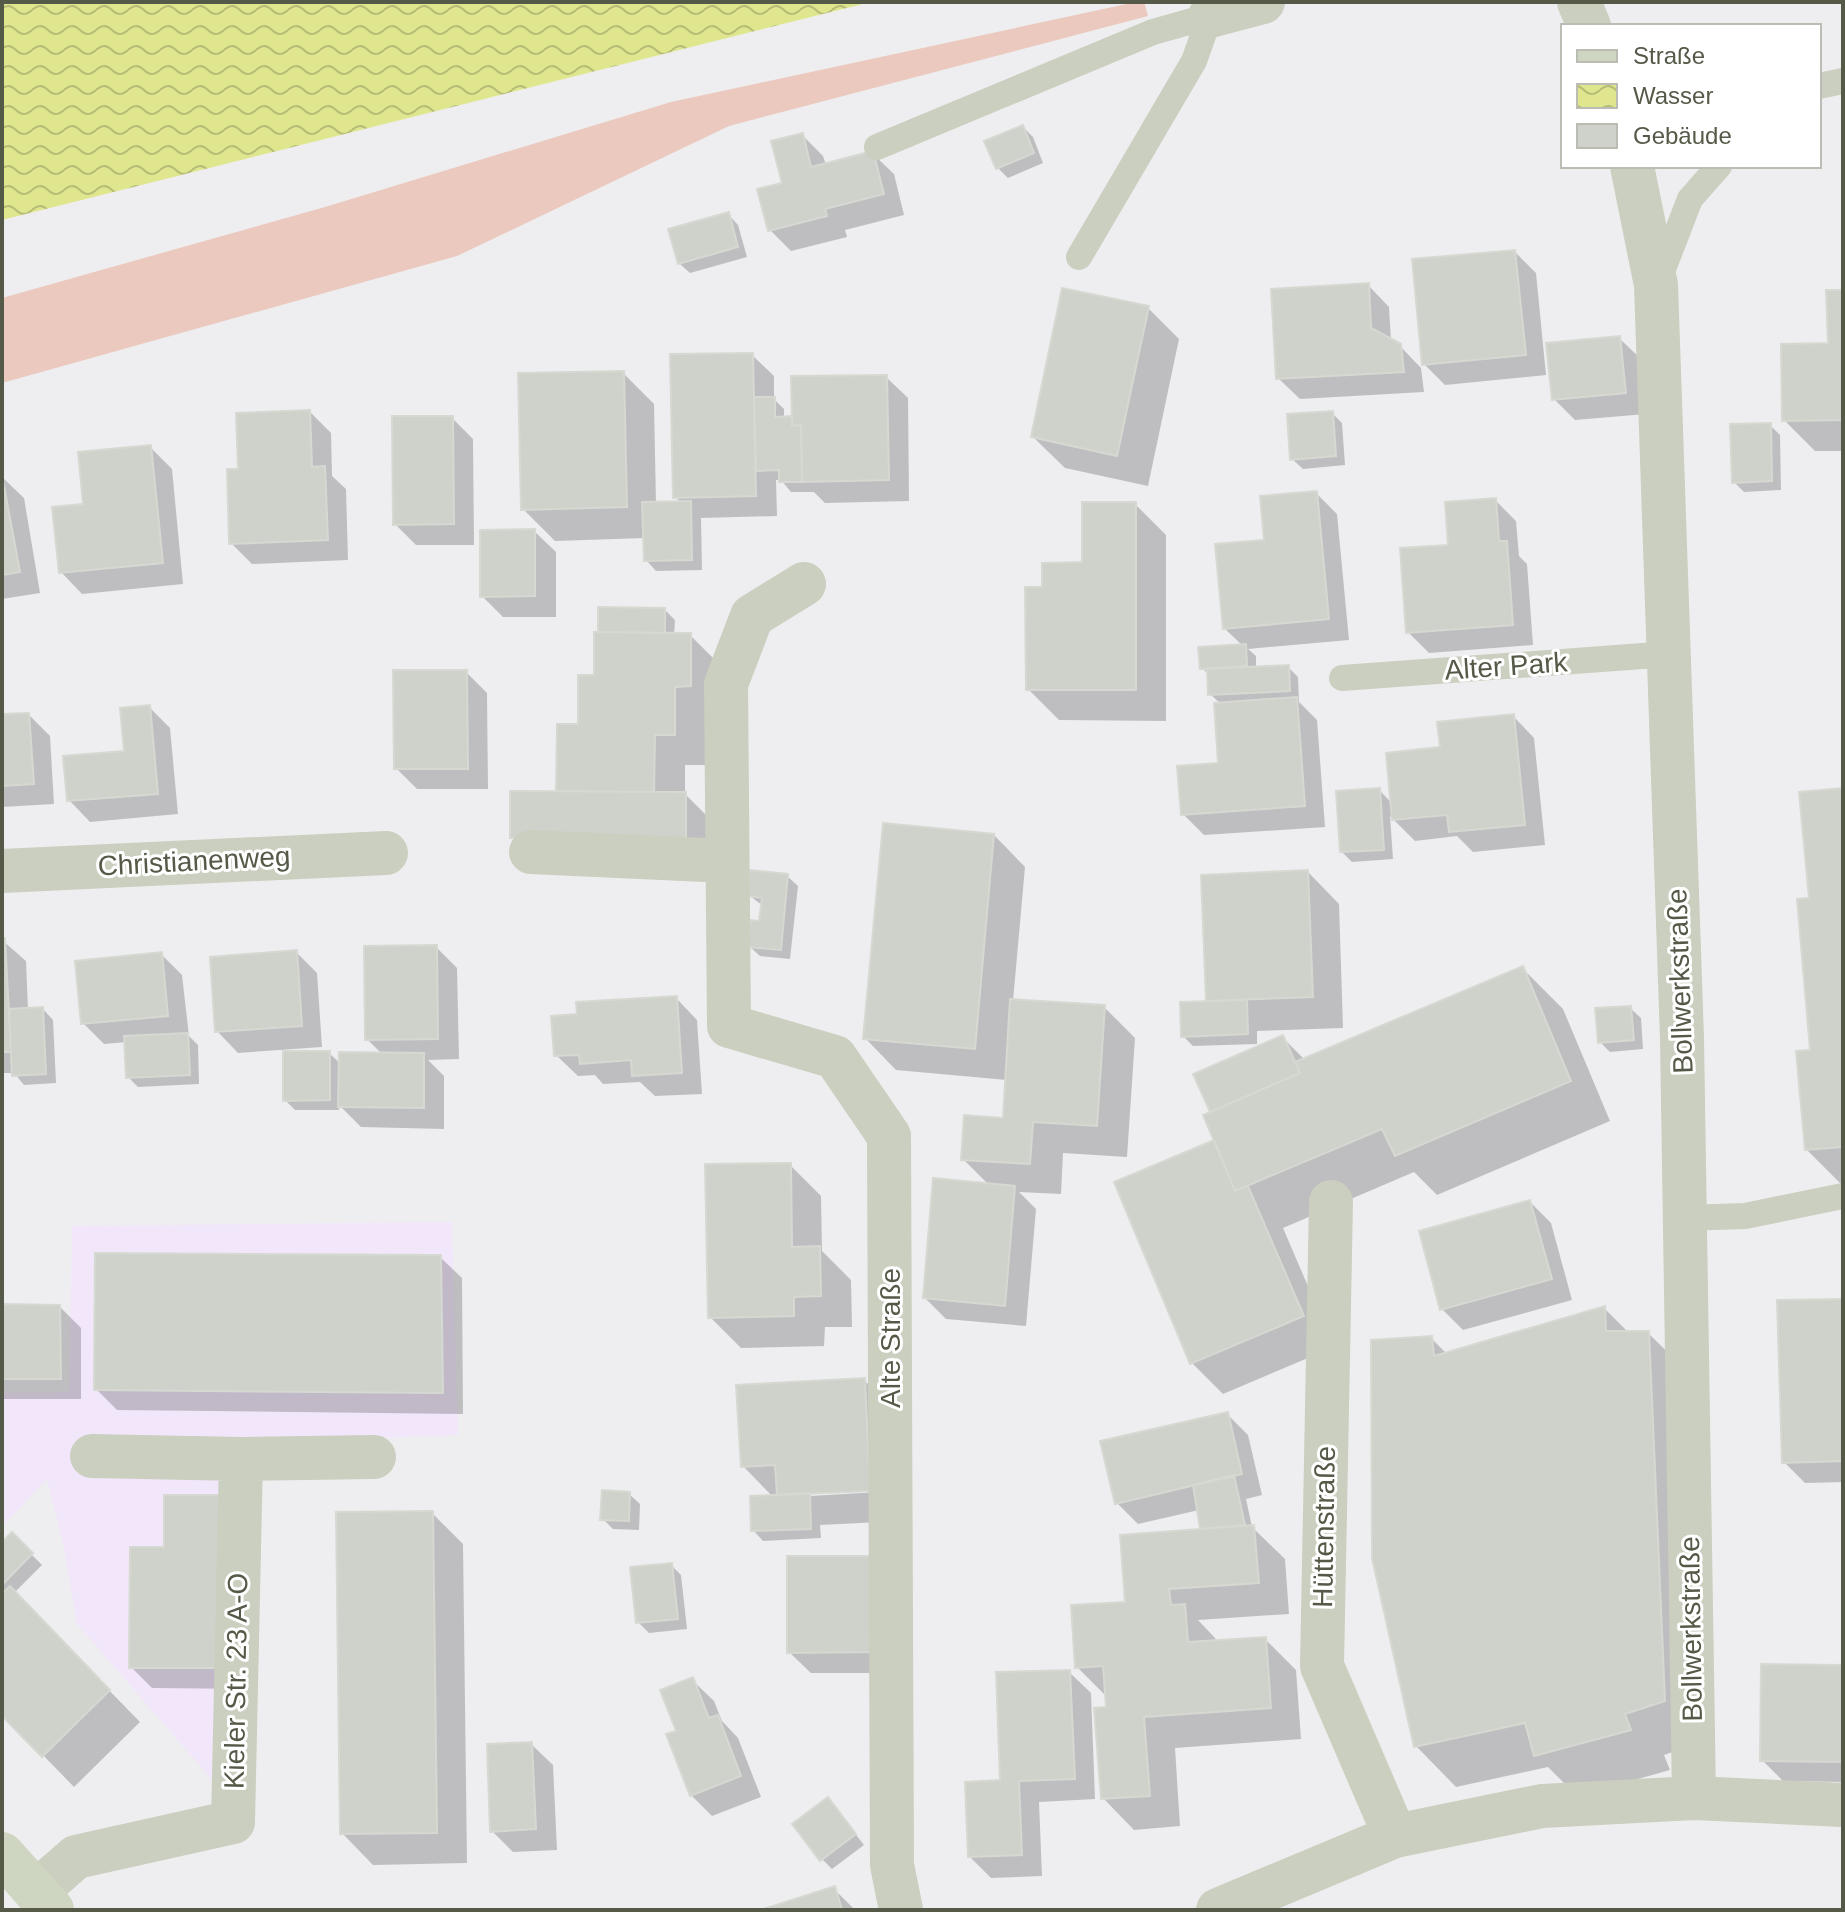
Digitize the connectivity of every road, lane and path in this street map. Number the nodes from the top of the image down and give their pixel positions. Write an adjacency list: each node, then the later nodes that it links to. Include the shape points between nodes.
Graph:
1 (1263, 2): 3 (street)
2 (1579, 2): 4 (street)
3 (1210, 16): 7 (lane, via 1153,32); 10 (lane, via 1194,61)
4 (1588, 24)
5 (1843, 81): 6 (lane)
6 (1821, 86)
7 (877, 147)
8 (1632, 168): 11 (street, Bollwerkstraße)
9 (1717, 168): 11 (lane, via 1690,199)
10 (1079, 257)
11 (1656, 285): 13 (street, Bollwerkstraße)
12 (804, 584): 17 (street, Alte Straße, via 752,616 726,684)
13 (1670, 654): 14 (lane, Alter Park); 21 (street, Bollwerkstraße)
14 (1342, 678)
15 (531, 852): 17 (street)
16 (386, 853): 18 (street, Christianenweg)
17 (727, 861): 30 (street, Alte Straße, via 729,1026 835,1057 889,1136 892,1865)
18 (2, 871)
19 (1843, 1196): 21 (lane, via 1745,1216)
20 (1331, 1202): 27 (street, Hüttenstraße, via 1322,1666)
21 (1685, 1218): 25 (street, Bollwerkstraße)
22 (92, 1456): 24 (street)
23 (374, 1457): 24 (street)
24 (241, 1459): 29 (street, Kieler Str. 23 A-O, via 233,1822 76,1857)
25 (1694, 1798): 26 (street); 27 (street, via 1542,1806)
26 (1843, 1805)
27 (1395, 1836): 31 (street)
28 (2, 1854): 29 (main road)
29 (44, 1901)
30 (901, 1910)
31 (1218, 1910)

